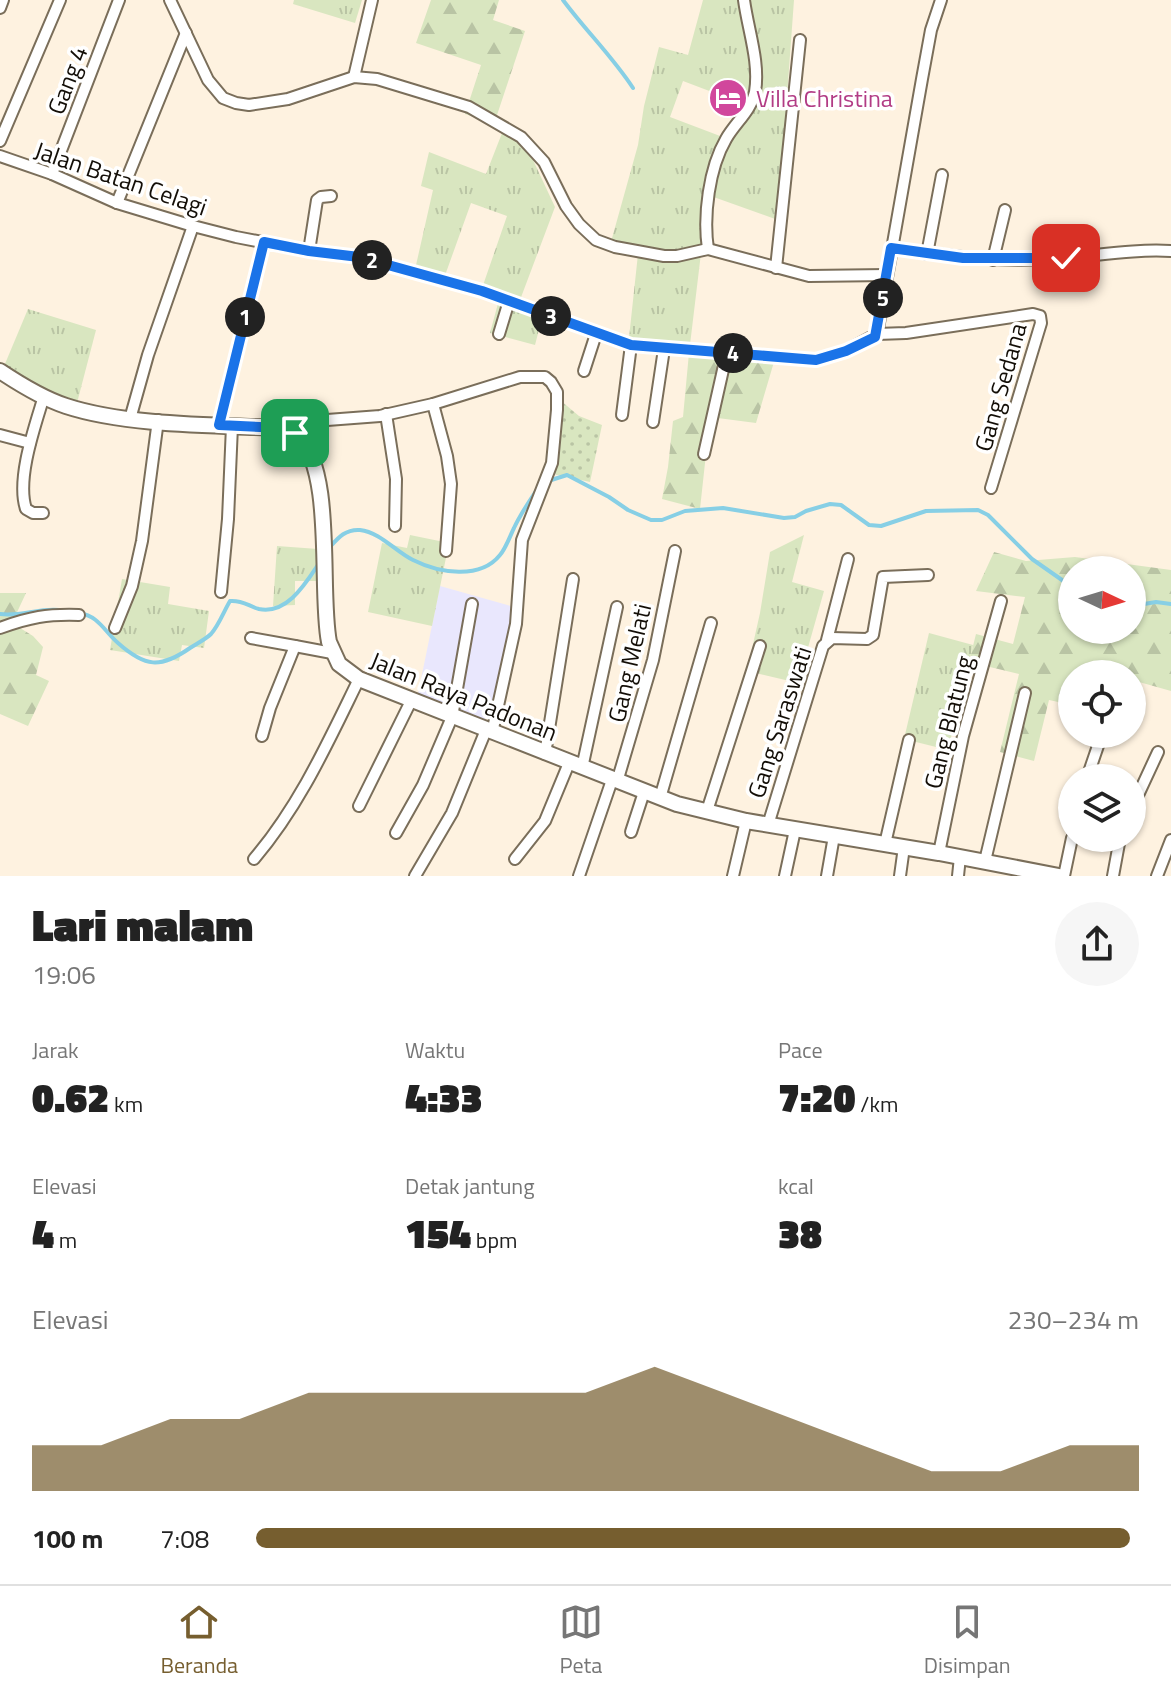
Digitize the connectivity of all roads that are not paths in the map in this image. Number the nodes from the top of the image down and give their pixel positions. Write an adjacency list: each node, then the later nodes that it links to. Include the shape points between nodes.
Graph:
1 (3, 0): 8 (street)
2 (60, 0): 12 (street)
3 (119, 0): 14 (street, Gang 4)
4 (170, 0): 9 (street)
5 (372, 0): 11 (street)
6 (744, 0): 22 (street, via 755,91 715,170)
7 (941, 0): 21 (street)
8 (0, 8)
9 (186, 33): 11 (street, via 215,90 236,103 288,99); 17 (street)
10 (800, 40): 27 (street)
11 (354, 77): 22 (street, via 445,98 521,137 544,162 579,224 596,240 664,256)
12 (0, 141)
13 (0, 156): 14 (street, Jalan Batan Celagi)
14 (52, 174): 17 (street, Jalan Batan Celagi)
15 (942, 175): 25 (street)
16 (331, 196): 23 (street, via 317,200)
17 (117, 203): 19 (street, Jalan Batan Celagi)
18 (1005, 210): 26 (street)
19 (193, 226): 20 (street, Jalan Batan Celagi); 42 (street)
20 (264, 242): 23 (street, Jalan Batan Celagi); 45 (street)
21 (891, 248): 25 (street); 28 (street)
22 (708, 249): 27 (street)
23 (309, 251): 29 (street, Jalan Batan Celagi, via 359,257)
24 (1171, 251): 26 (street)
25 (927, 254): 26 (street)
26 (993, 260)
27 (776, 268): 28 (street, via 809,276)
28 (887, 275): 32 (street)
29 (509, 301): 30 (street); 31 (street, Jalan Batan Celagi)
30 (499, 334)
31 (596, 334): 33 (street, Jalan Batan Celagi); 37 (street)
32 (877, 334): 35 (street, Jalan Batan Celagi, via 816,360); 50 (street, Gang Sedana, via 1040,316)
33 (631, 345): 34 (street, Jalan Batan Celagi); 41 (street)
34 (664, 349): 35 (street, Jalan Batan Celagi); 44 (street)
35 (727, 352): 49 (street)
36 (0, 371): 38 (main road)
37 (584, 371)
38 (44, 396): 42 (main road); 48 (street)
39 (433, 404): 40 (street); 53 (street, via 451,484); 75 (street, via 520,377 545,377 557,392 552,463 522,540 516,624)
40 (386, 414): 46 (street, via 326,418); 52 (street, via 396,479)
41 (622, 415)
42 (130, 419): 43 (main road)
43 (158, 420): 45 (main road); 65 (street, via 142,541)
44 (653, 422)
45 (225, 425): 46 (main road); 58 (street, via 228,519)
46 (295, 433): 70 (main road, via 316,476)
47 (0, 435): 48 (street)
48 (30, 443): 51 (street, via 24,503 29,512)
49 (704, 454)
50 (991, 488)
51 (43, 513)
52 (395, 526)
53 (446, 551)
54 (675, 551): 82 (street, Gang Melati, via 644,694)
55 (848, 559): 67 (street)
56 (928, 575): 67 (street, Gang Saraswati, via 883,577 873,635)
57 (573, 579): 79 (street)
58 (221, 592)
59 (1001, 601): 98 (street, Gang Blatung, via 963,736)
60 (472, 604): 74 (street)
61 (617, 607): 80 (street)
62 (79, 615): 64 (street, via 29,617)
63 (711, 623): 84 (street)
64 (0, 628)
65 (115, 628)
66 (251, 638): 68 (street)
67 (827, 640): 88 (street, Gang Saraswati)
68 (295, 646): 70 (street); 76 (street)
69 (760, 646): 86 (street)
70 (332, 653): 71 (main road, Jalan Raya Padonan)
71 (359, 679): 73 (main road, Jalan Raya Padonan); 100 (street, via 291,811)
72 (1025, 693): 102 (street)
73 (411, 701): 74 (main road, Jalan Raya Padonan); 85 (street)
74 (452, 717): 75 (main road, Jalan Raya Padonan); 91 (street)
75 (489, 732): 79 (main road, Jalan Raya Padonan); 104 (street, via 452,813)
76 (262, 736)
77 (909, 740): 94 (street)
78 (1158, 752): 81 (street)
79 (545, 754): 80 (main road, Jalan Raya Padonan)
80 (576, 766): 82 (main road, Jalan Raya Padonan); 101 (street, via 545,821)
81 (1146, 778)
82 (614, 781): 83 (main road, Jalan Raya Padonan); 105 (street, Gang Melati)
83 (644, 792): 84 (main road, Jalan Raya Padonan); 90 (street)
84 (660, 798): 86 (main road, Jalan Raya Padonan)
85 (359, 806)
86 (707, 811): 87 (main road, Jalan Raya Padonan)
87 (746, 821): 88 (main road, Jalan Raya Padonan); 106 (street)
88 (768, 825): 89 (main road, Jalan Raya Padonan)
89 (795, 830): 92 (main road, Jalan Raya Padonan); 107 (street)
90 (631, 832)
91 (396, 833)
92 (834, 836): 94 (main road, Jalan Raya Padonan); 108 (street)
93 (1171, 840): 113 (street)
94 (885, 844): 95 (main road, Jalan Raya Padonan)
95 (904, 847): 98 (main road, Jalan Raya Padonan); 109 (street)
96 (1068, 852): 111 (street)
97 (1117, 852): 112 (street)
98 (939, 853): 99 (main road, Jalan Raya Padonan)
99 (960, 857): 102 (main road, Jalan Raya Padonan); 110 (street)
100 (254, 859)
101 (515, 859)
102 (985, 861): 103 (main road, Jalan Raya Padonan)
103 (1020, 872): 111 (main road, Jalan Raya Padonan)
104 (415, 876)
105 (579, 876)
106 (733, 876)
107 (785, 876)
108 (827, 876)
109 (900, 876)
110 (958, 876)
111 (1061, 876)
112 (1113, 876)
113 (1157, 876)

